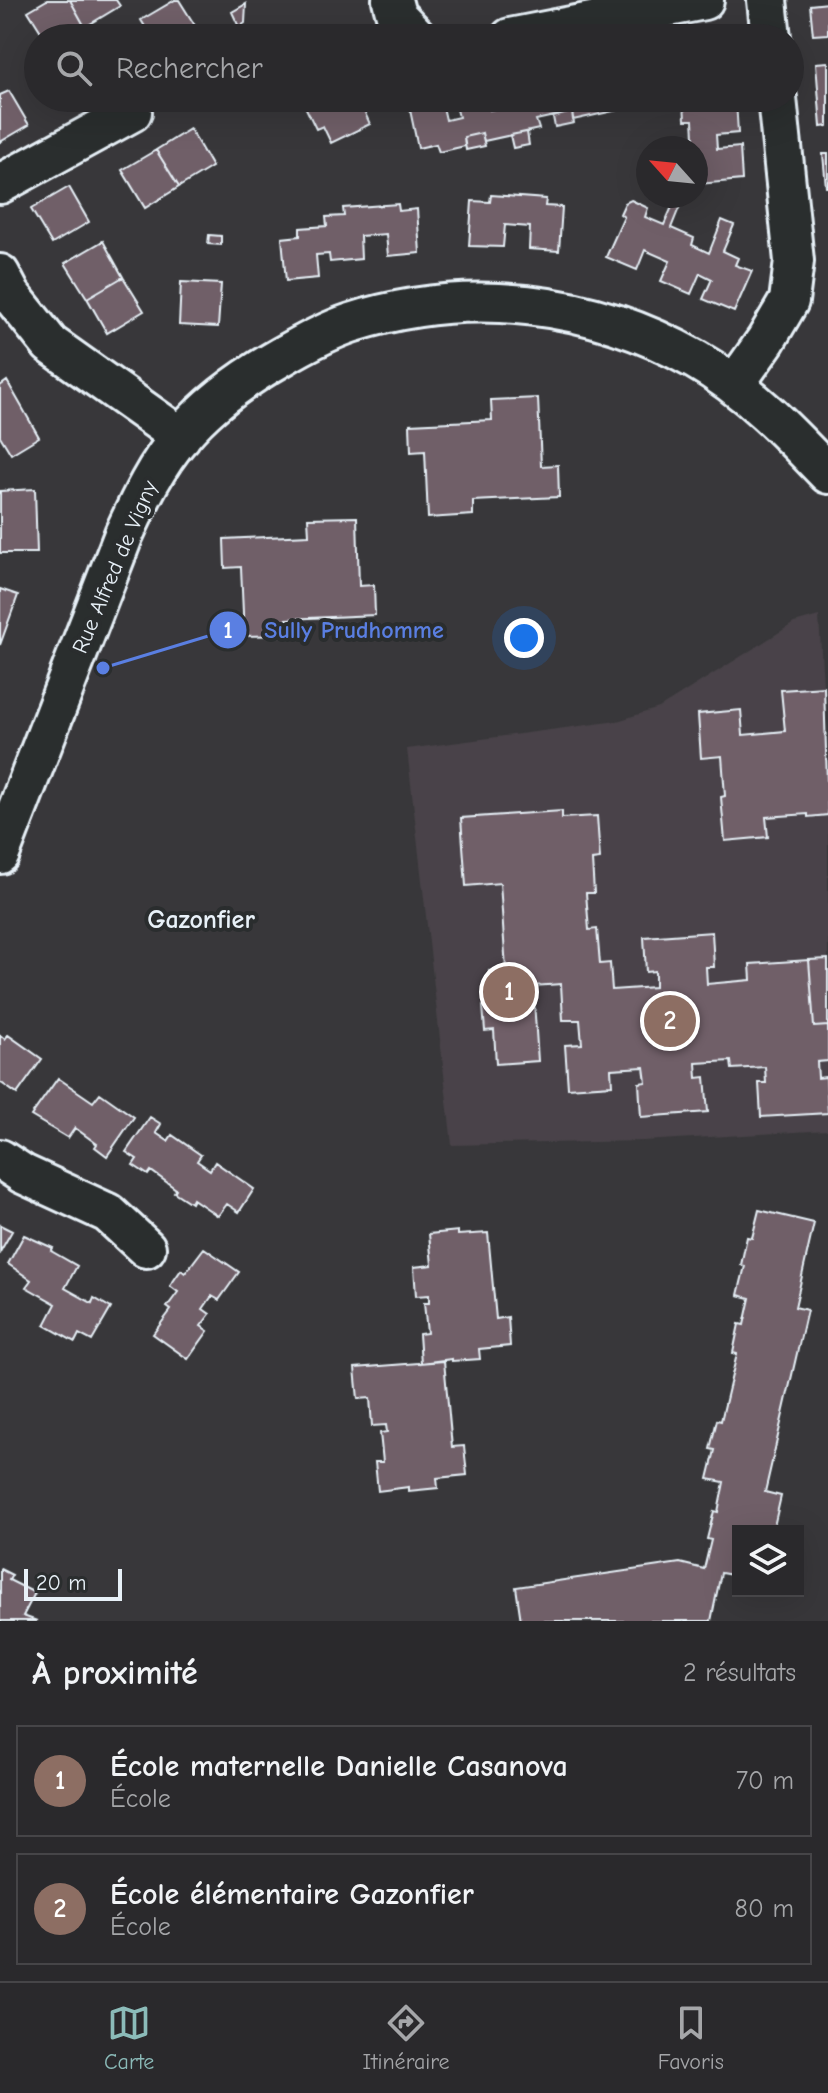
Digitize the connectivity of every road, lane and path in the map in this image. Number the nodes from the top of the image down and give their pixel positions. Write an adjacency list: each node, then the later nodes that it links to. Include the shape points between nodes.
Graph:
1 (392, 0): 4 (street)
2 (704, 0): 5 (street)
3 (767, 0): 6 (street)
4 (405, 24)
5 (581, 24)
6 (770, 24)
7 (132, 112): 9 (street)
8 (778, 112): 11 (street, via 794,261 789,301)
9 (0, 184)
10 (0, 274): 12 (street, via 50,344)
11 (735, 384): 12 (street, Rue Alfred de Vigny, via 657,340 610,321 556,308 450,303 350,323 307,342 255,371); 13 (street, Rue Alfred de Vigny)
12 (181, 437): 14 (street, Rue Alfred de Vigny, via 147,484 124,534)
13 (828, 474)
14 (0, 854)
15 (0, 1159): 16 (street, via 108,1213)
16 (146, 1248)

